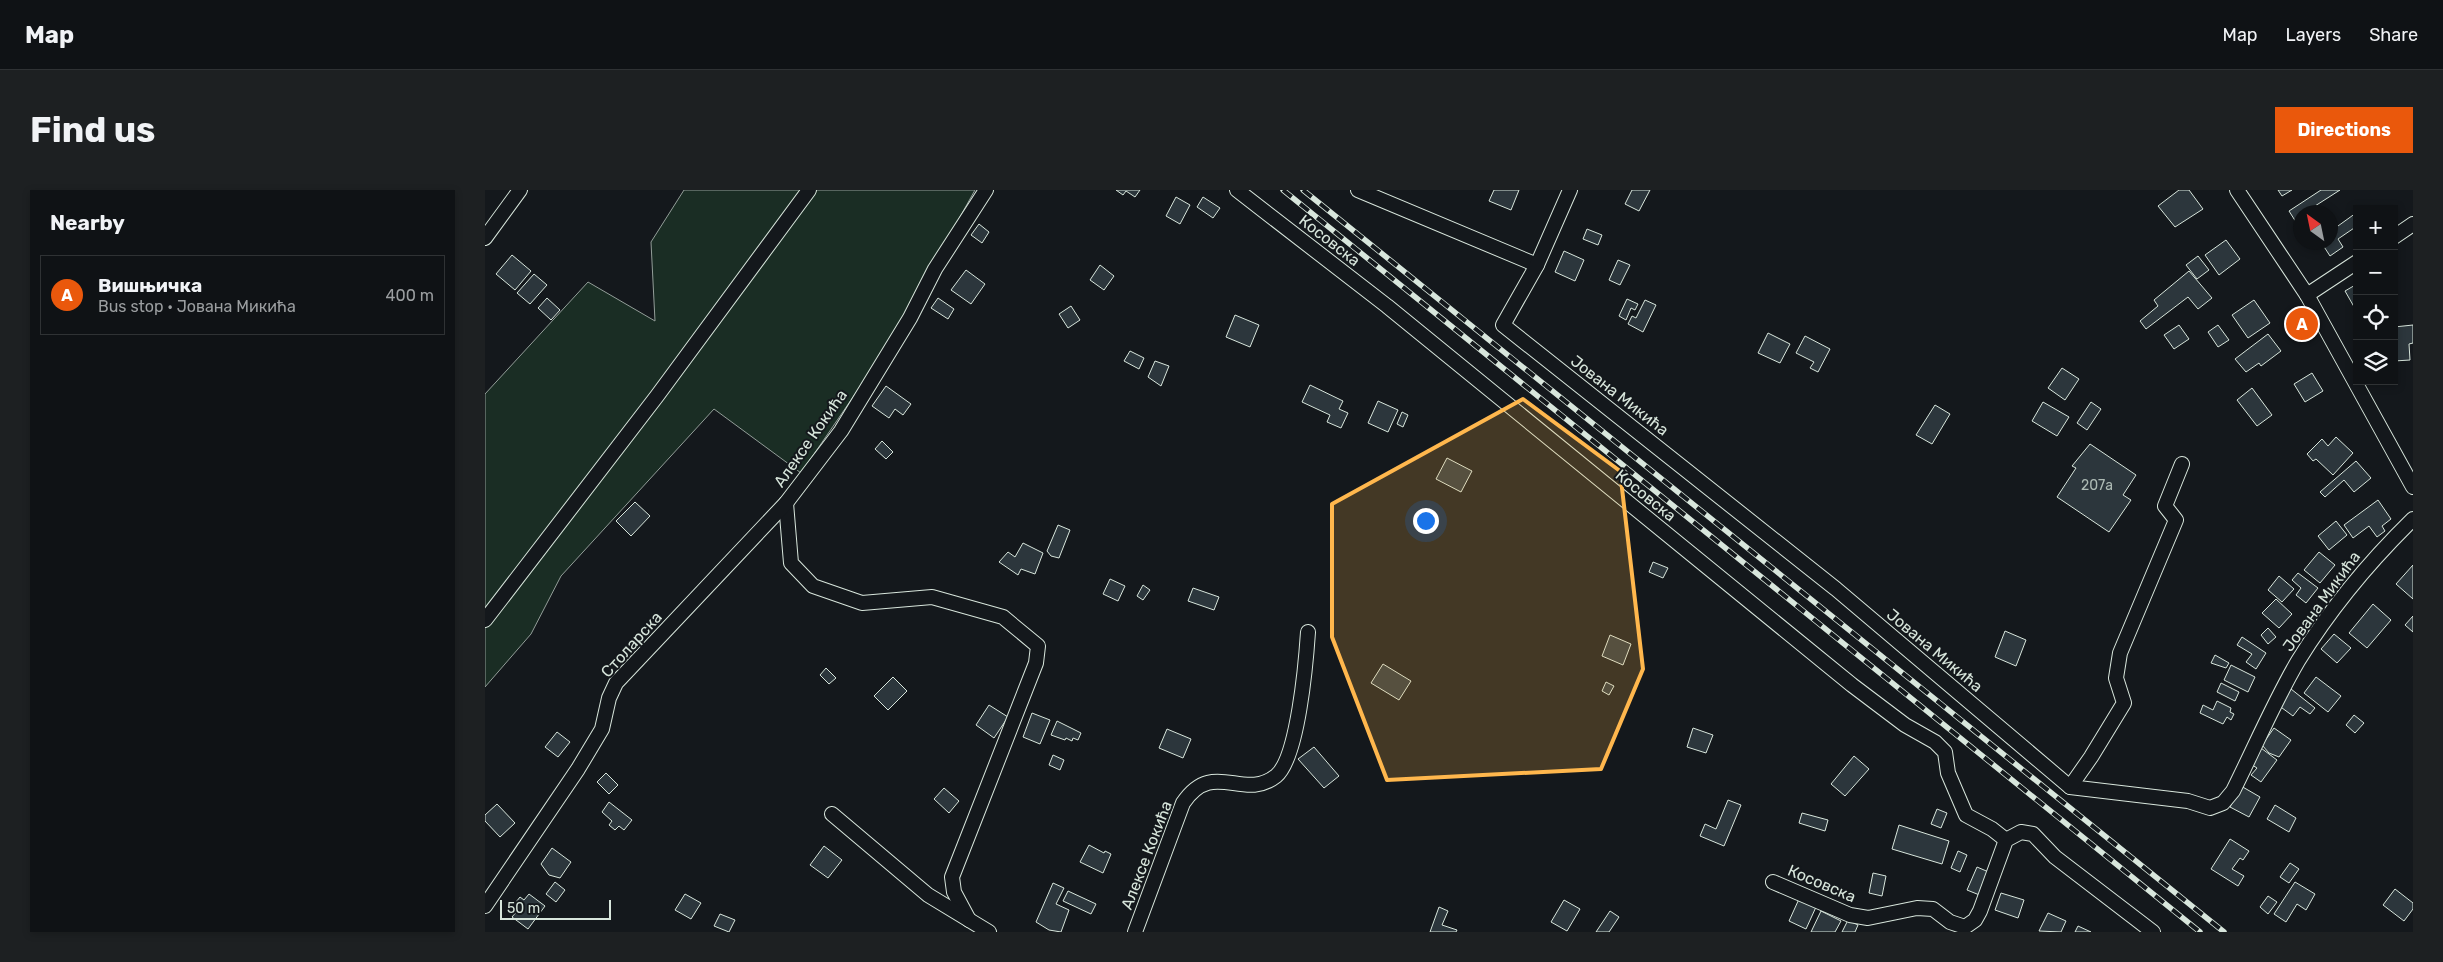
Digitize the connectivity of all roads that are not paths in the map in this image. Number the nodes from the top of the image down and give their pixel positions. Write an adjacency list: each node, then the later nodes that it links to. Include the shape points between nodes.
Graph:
1 (520, 190): 10 (street)
2 (809, 190): 18 (street, via 657,396)
3 (986, 190): 16 (street, Алексе Кокића, via 935,269 910,318 841,431)
4 (1237, 190): 22 (street, Косовска, via 1387,306 1852,684 1905,725 1935,742 1945,752 1949,773 1965,815)
5 (1358, 190): 11 (street)
6 (1571, 190): 11 (street, Јована Микића)
7 (2237, 190): 13 (street)
8 (2413, 224): 9 (street)
9 (2398, 234)
10 (485, 238)
11 (1537, 264): 20 (street, Јована Микића, via 1503,325 1836,589)
12 (2353, 265): 13 (street)
13 (2307, 295): 15 (street)
14 (2182, 464): 20 (street, via 2165,506 2176,520 2120,653 2116,678 2124,703)
15 (2413, 487)
16 (786, 503): 24 (street, Столарска, via 616,683 602,729); 25 (street, Алексе Кокића, via 791,563 813,586 862,603 932,597 1003,617 1038,646 1036,663 952,877 954,892)
17 (2413, 519): 20 (street, Јована Микића, via 2379,553 2297,663 2233,791 2223,803 2209,808 2188,801)
18 (485, 620)
19 (1308, 632): 27 (street, Алексе Кокића, via 1302,705 1285,762 1277,775 1264,784 1248,786 1204,782 1191,790 1183,803)
20 (2070, 787)
21 (832, 814): 25 (street, via 927,895)
22 (2006, 840): 23 (street, Косовска, via 1980,910 1975,920 1965,926 1950,922 1933,909 1917,908 1868,918 1850,915); 28 (street, via 2021,832 2033,834 2055,857)
23 (1773, 882)
24 (485, 906)
25 (969, 920): 26 (street)
26 (989, 932)
27 (1135, 932)
28 (2153, 932)

